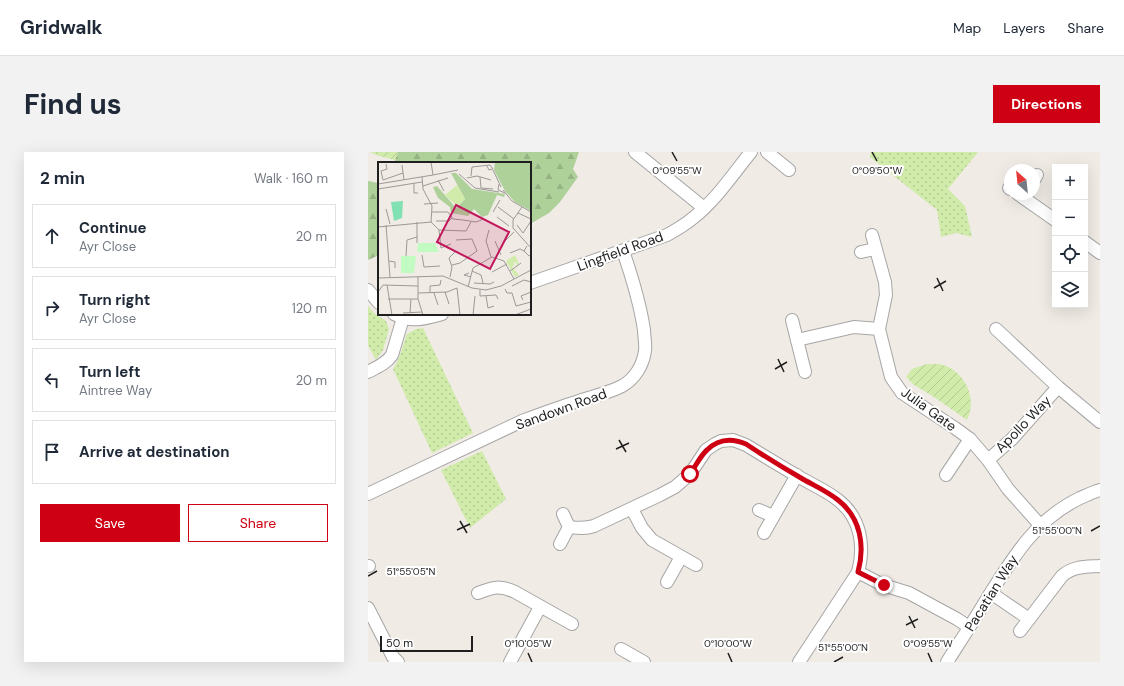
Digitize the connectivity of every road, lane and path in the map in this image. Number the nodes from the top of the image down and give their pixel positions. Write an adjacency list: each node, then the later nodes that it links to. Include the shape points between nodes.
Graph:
1 (635, 152): 6 (street)
2 (751, 152): 6 (street, Lingfield Road)
3 (767, 152): 4 (street)
4 (789, 170)
5 (1028, 200): 7 (street)
6 (704, 208): 11 (street, Lingfield Road, via 694,218 666,235)
7 (1052, 218)
8 (872, 235): 10 (street, Julia Gate)
9 (1088, 244): 13 (street)
10 (875, 249): 12 (street); 20 (street, Julia Gate, via 885,282 886,295)
11 (623, 251): 14 (street, Lingfield Road); 32 (street, Sandown Road, via 639,301 645,341 642,361 628,382 615,389 522,421)
12 (861, 252)
13 (1100, 253)
14 (531, 284)
15 (368, 290): 16 (street)
16 (378, 302)
17 (438, 315): 18 (street, via 421,319)
18 (399, 316): 23 (street, via 390,359)
19 (792, 320): 22 (street)
20 (879, 329): 22 (street, via 854,326); 27 (street, Julia Gate, via 891,377 902,393)
21 (996, 329): 25 (street, Apollo Way)
22 (798, 340): 24 (street)
23 (368, 372)
24 (805, 372)
25 (1058, 387): 26 (street, Apollo Way); 28 (street, Apollo Way, via 1012,439)
26 (1100, 422)
27 (970, 439): 28 (street, Julia Gate); 30 (street, Julia Gate)
28 (988, 460): 37 (street, Julia Gate, via 1008,489)
29 (796, 475): 33 (street, via 739,441 721,441 706,450 690,474 682,481); 36 (street); 44 (street, via 838,500 852,515 862,549)
30 (946, 475)
31 (1100, 490): 37 (street, Pacatian Way, via 1069,503)
32 (368, 494)
33 (632, 508): 38 (street, via 588,528); 41 (street, via 642,528 652,540)
34 (760, 510): 36 (street)
35 (564, 514): 38 (street)
36 (773, 516): 39 (street)
37 (1040, 525): 47 (street, Pacatian Way, via 1020,548)
38 (569, 526): 40 (street)
39 (764, 533)
40 (560, 544)
41 (681, 557): 42 (street); 45 (street)
42 (696, 565)
43 (1100, 566): 50 (street, via 1068,571)
44 (858, 572): 52 (street, via 884,585 909,593); 59 (street)
45 (667, 582)
46 (478, 593): 48 (street, via 489,588 507,588)
47 (991, 593): 50 (street); 52 (street, Pacatian Way)
48 (540, 607): 51 (street); 57 (street)
49 (368, 608): 56 (street)
50 (1029, 619): 53 (street)
51 (572, 624)
52 (969, 627): 60 (street, Pacatian Way)
53 (1020, 632)
54 (621, 649): 55 (street)
55 (631, 659): 58 (street)
56 (398, 662)
57 (510, 662)
58 (644, 662)
59 (799, 662)
60 (947, 662)

